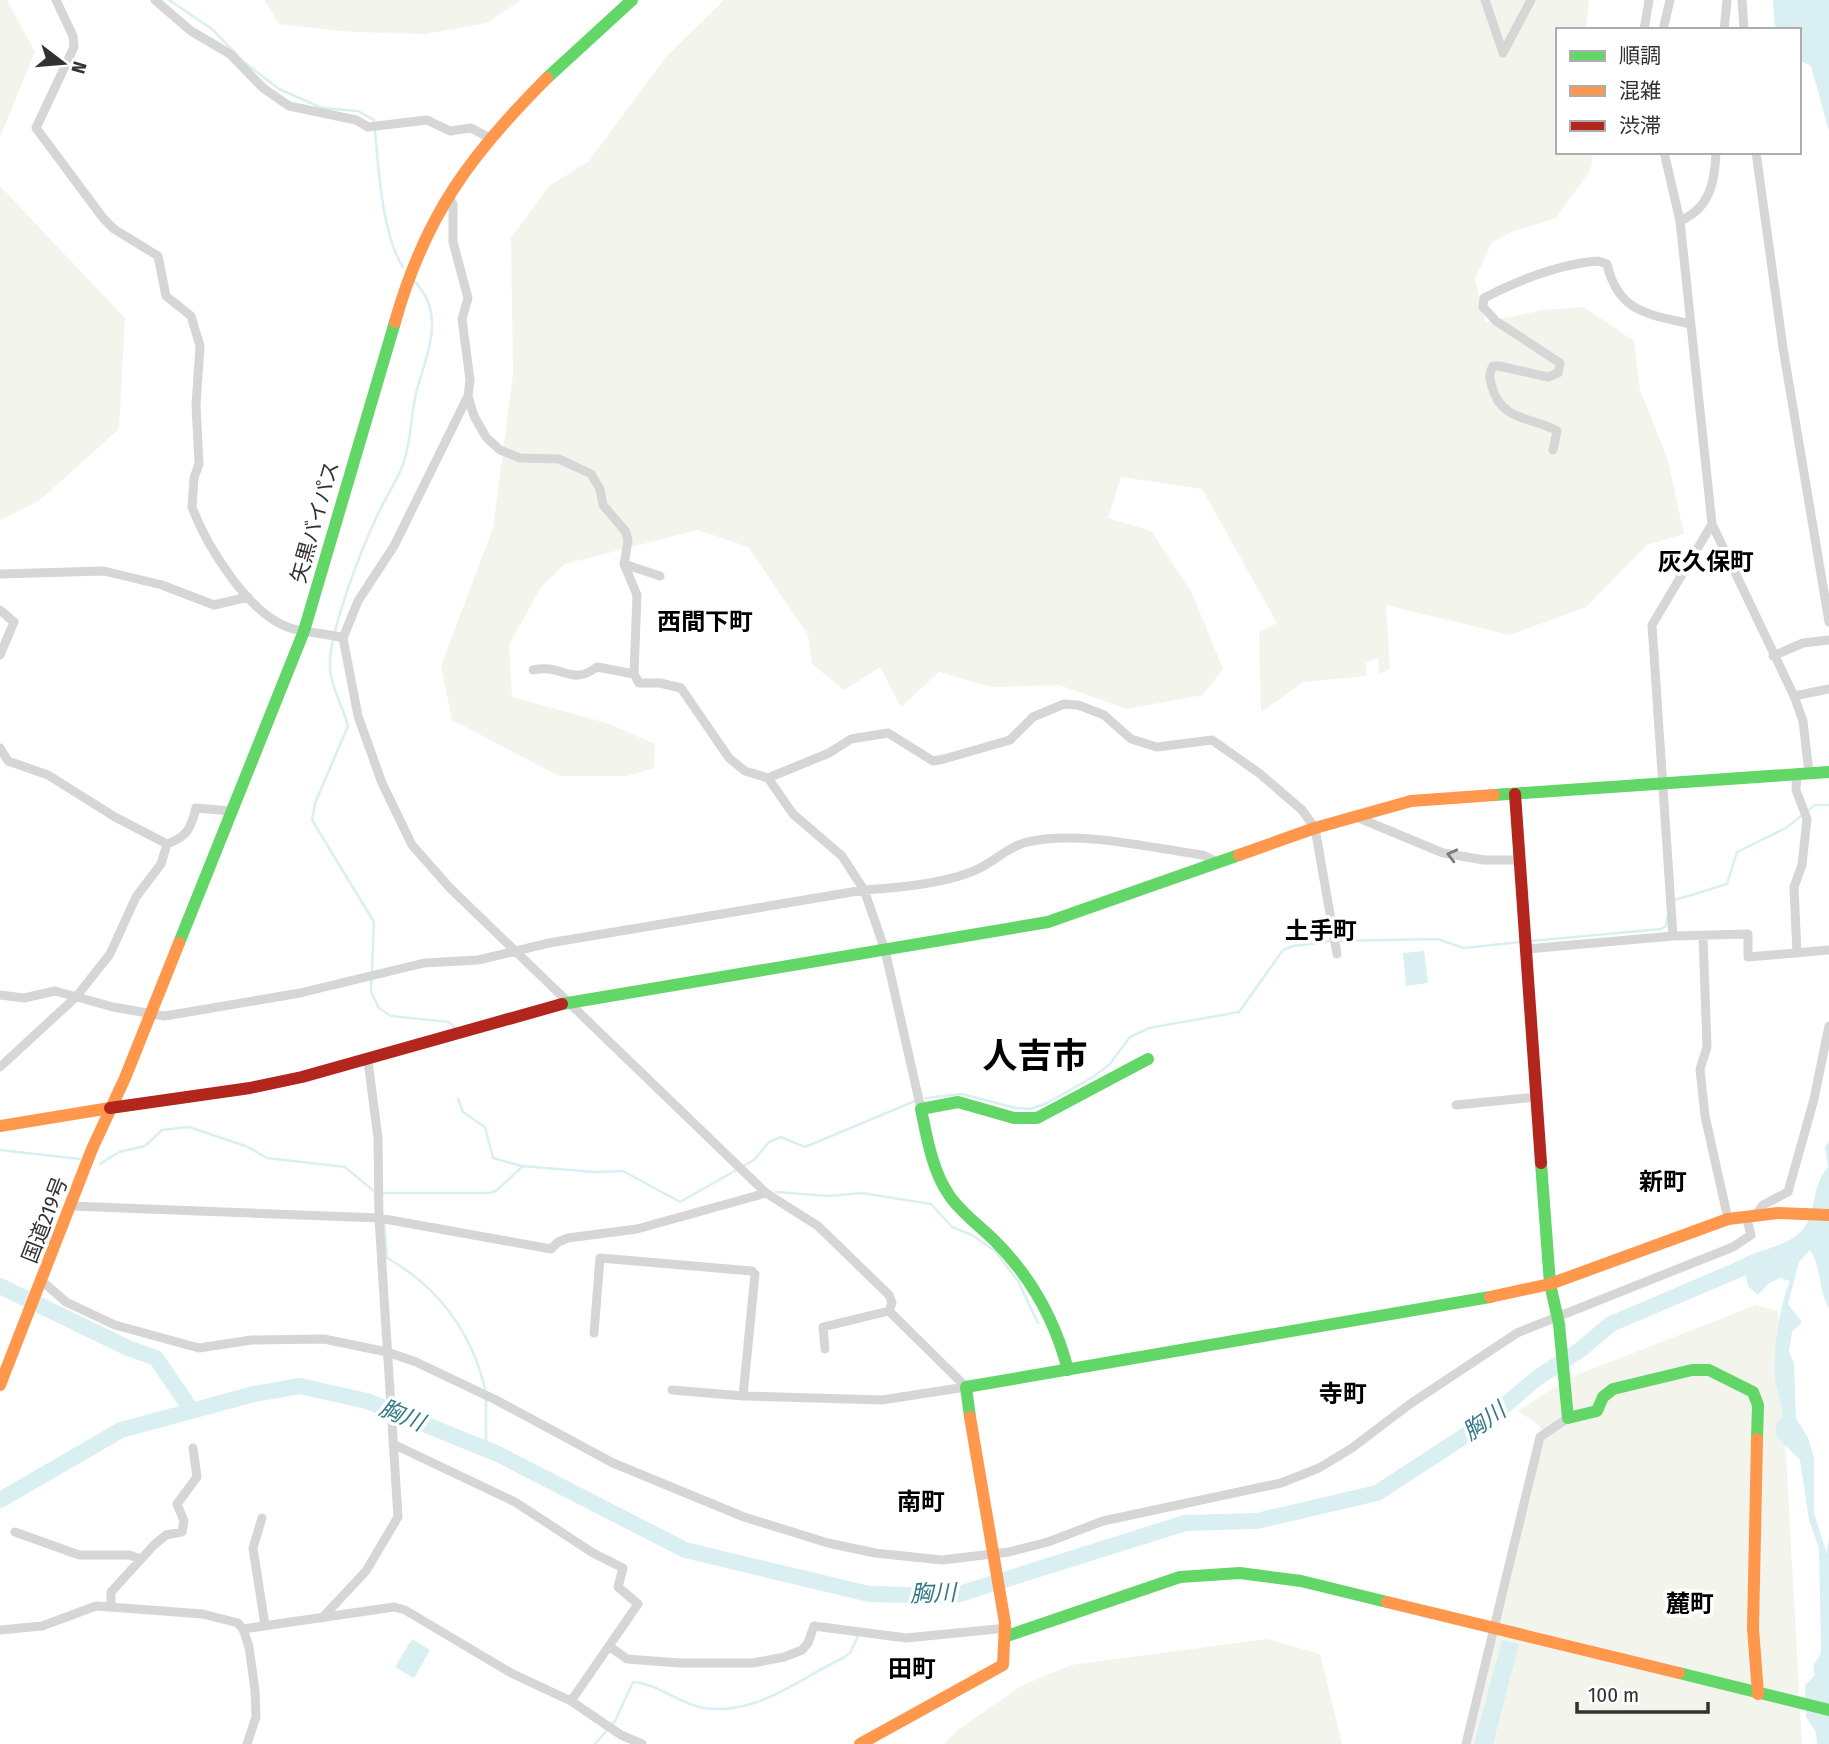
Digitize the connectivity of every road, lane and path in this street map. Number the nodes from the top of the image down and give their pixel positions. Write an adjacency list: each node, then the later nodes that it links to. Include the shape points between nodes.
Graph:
1 (56, 0): 27 (street, via 74,47 36,128 103,218 158,256 166,296 194,323 201,346 196,405 200,445 192,507 209,542)
2 (155, 0): 14 (street, via 191,31 229,54 289,106 356,120 368,127 427,120 450,131 471,128)
3 (632, 0): 14 (main road, 矢黒バイパス)
4 (1485, 0): 5 (street, via 1503,52)
5 (1531, 0)
6 (1649, 0): 10 (street)
7 (1671, 0): 11 (street)
8 (1727, 0): 12 (street)
9 (1742, 0): 13 (street)
10 (1644, 28)
11 (1664, 28)
12 (1724, 28)
13 (1744, 28)
14 (488, 137): 18 (main road, 矢黒バイパス)
15 (1664, 154): 19 (street)
16 (1716, 154): 19 (street, via 1712,190 1695,212)
17 (1756, 154): 29 (street)
18 (447, 193): 21 (street, via 453,204 453,242 468,299 462,319); 30 (main road, 矢黒バイパス, via 401,290)
19 (1680, 221): 20 (street)
20 (1690, 324): 22 (street, via 1644,313 1628,304 1617,293 1607,264 1598,261 1509,285 1484,298 1483,307 1496,321 1560,363 1558,373 1548,377 1499,366 1490,372 1494,395 1506,412 1557,431); 23 (street)
21 (468, 396): 24 (street, via 486,437 500,450 520,458 559,459 591,474 603,505 626,532); 31 (street, via 394,546 358,601)
22 (1553, 450)
23 (1712, 524): 34 (street); 43 (street, via 1652,625)
24 (624, 564): 26 (street); 36 (street, via 638,595)
25 (0, 574): 27 (street, via 104,570 214,605)
26 (660, 576)
27 (248, 597): 30 (street, via 278,622)
28 (0, 610): 33 (street, via 14,622)
29 (1829, 622)
30 (304, 631): 31 (street); 45 (main road, 矢黒バイパス)
31 (343, 638): 57 (street, via 358,716 382,783 412,845)
32 (1829, 640): 34 (street, via 1803,643)
33 (0, 655)
34 (1773, 656): 38 (street)
35 (533, 670): 36 (street, via 549,666 584,676 597,667)
36 (634, 674): 42 (street, via 639,683 681,688 729,758 745,771)
37 (1829, 690): 38 (street)
38 (1794, 696): 41 (street, via 1803,721)
39 (0, 748): 48 (street, via 8,761 48,775)
40 (1829, 772): 41 (main road)
41 (1803, 774): 43 (main road); 58 (street, via 1796,790 1807,819 1802,865 1794,887)
42 (768, 778): 47 (street, via 851,739 888,733 933,761 944,759 1010,740 1033,717 1064,704 1077,705 1104,715 1130,739 1157,747 1212,740 1302,810); 51 (street, via 793,814 842,856)
43 (1661, 784): 44 (main road); 52 (street)
44 (1515, 794): 46 (main road, via 1410,801); 49 (main road)
45 (231, 811): 48 (street, via 196,808 182,839); 63 (main road, 矢黒バイパス)
46 (1353, 816): 47 (main road); 49 (street, one-way to 46, via 1484,860 1443,853)
47 (1315, 828): 50 (main road); 59 (street)
48 (167, 844): 61 (street, via 161,864 136,897 110,954)
49 (1519, 859): 54 (main road)
50 (1217, 862): 51 (street, via 1203,855 1097,839 1029,842 965,873 909,886); 55 (main road, via 1048,922)
51 (864, 890): 55 (street); 57 (street, via 549,943)
52 (1672, 936): 53 (street); 54 (street)
53 (1703, 936): 58 (street, via 1748,934 1748,957); 78 (street, via 1707,1047 1700,1069 1705,1116)
54 (1527, 949): 68 (main road)
55 (885, 950): 62 (main road); 71 (street)
56 (1829, 950): 58 (street)
57 (517, 953): 62 (street); 63 (street, via 424,963 300,993 177,1014)
58 (1797, 953)
59 (1337, 954)
60 (0, 995): 61 (street, via 24,998 55,991)
61 (76, 997): 63 (street); 67 (street)
62 (569, 1002): 66 (main road); 73 (street)
63 (150, 1014): 70 (main road, 矢黒バイパス)
64 (1829, 1026): 75 (street, via 1788,1192)
65 (1148, 1059): 71 (main road, via 1037,1118 1014,1118 958,1102)
66 (368, 1061): 70 (main road, via 250,1088); 77 (street, via 378,1138)
67 (0, 1067)
68 (1537, 1097): 69 (street); 79 (main road)
69 (1456, 1105)
70 (110, 1108): 72 (main road); 74 (main road, 国道219号)
71 (921, 1109): 86 (main road, via 943,1184 1023,1274 1061,1338)
72 (0, 1126)
73 (766, 1194): 77 (street, via 637,1228 568,1238 551,1249); 81 (street, via 818,1226 889,1296)
74 (71, 1206): 77 (street); 80 (main road, 国道219号)
75 (1751, 1214): 76 (main road); 78 (main road); 82 (street, via 1751,1235 1733,1247)
76 (1829, 1215)
77 (379, 1218): 85 (street)
78 (1728, 1219): 79 (main road)
79 (1550, 1284): 82 (main road); 86 (main road)
80 (40, 1286): 85 (street, via 115,1325 198,1348 252,1340 324,1339); 87 (main road, 国道219号)
81 (889, 1311): 84 (street, via 823,1327); 88 (street)
82 (1558, 1320): 91 (main road); 97 (street, via 1496,1345 1320,1468 1281,1483 1103,1521)
83 (594, 1333): 90 (street, via 600,1258 752,1271)
84 (825, 1349)
85 (387, 1355): 92 (street); 97 (street, via 415,1362 496,1400 613,1463 769,1526 828,1543 917,1559)
86 (1068, 1370): 88 (main road)
87 (0, 1385)
88 (966, 1387): 90 (street, via 882,1400); 97 (main road)
89 (673, 1390): 90 (street)
90 (743, 1396)
91 (1568, 1418): 101 (street, via 1539,1437); 106 (main road, via 1597,1411 1613,1389 1692,1370 1709,1370 1753,1392 1758,1405 1754,1628)
92 (392, 1441): 99 (street, via 398,1517 366,1571); 105 (street, via 515,1502 593,1553 619,1564 623,1568 618,1587 638,1604)
93 (193, 1448): 96 (street, via 197,1477 177,1504 184,1521 181,1532 166,1535)
94 (262, 1518): 100 (street, via 253,1548)
95 (15, 1532): 96 (street, via 79,1555)
96 (141, 1559): 98 (street, via 111,1592)
97 (992, 1559): 104 (main road)
98 (111, 1606): 102 (street, via 224,1618); 103 (street, via 96,1606 43,1626)
99 (321, 1618): 100 (street); 107 (street, via 382,1608 405,1610 511,1673)
100 (265, 1625): 102 (street)
101 (1494, 1628): 104 (main road, via 1301,1581 1240,1573 1180,1577); 106 (main road); 112 (street)
102 (243, 1629): 109 (street, via 256,1706)
103 (0, 1630)
104 (1007, 1632): 105 (street, via 906,1639 814,1626 802,1650 741,1664 627,1659); 111 (main road, via 1003,1665 998,1670)
105 (610, 1647): 107 (street)
106 (1758, 1694): 108 (main road)
107 (571, 1701): 110 (street)
108 (1829, 1710)
109 (247, 1744)
110 (642, 1744)
111 (860, 1744)
112 (1466, 1744)

